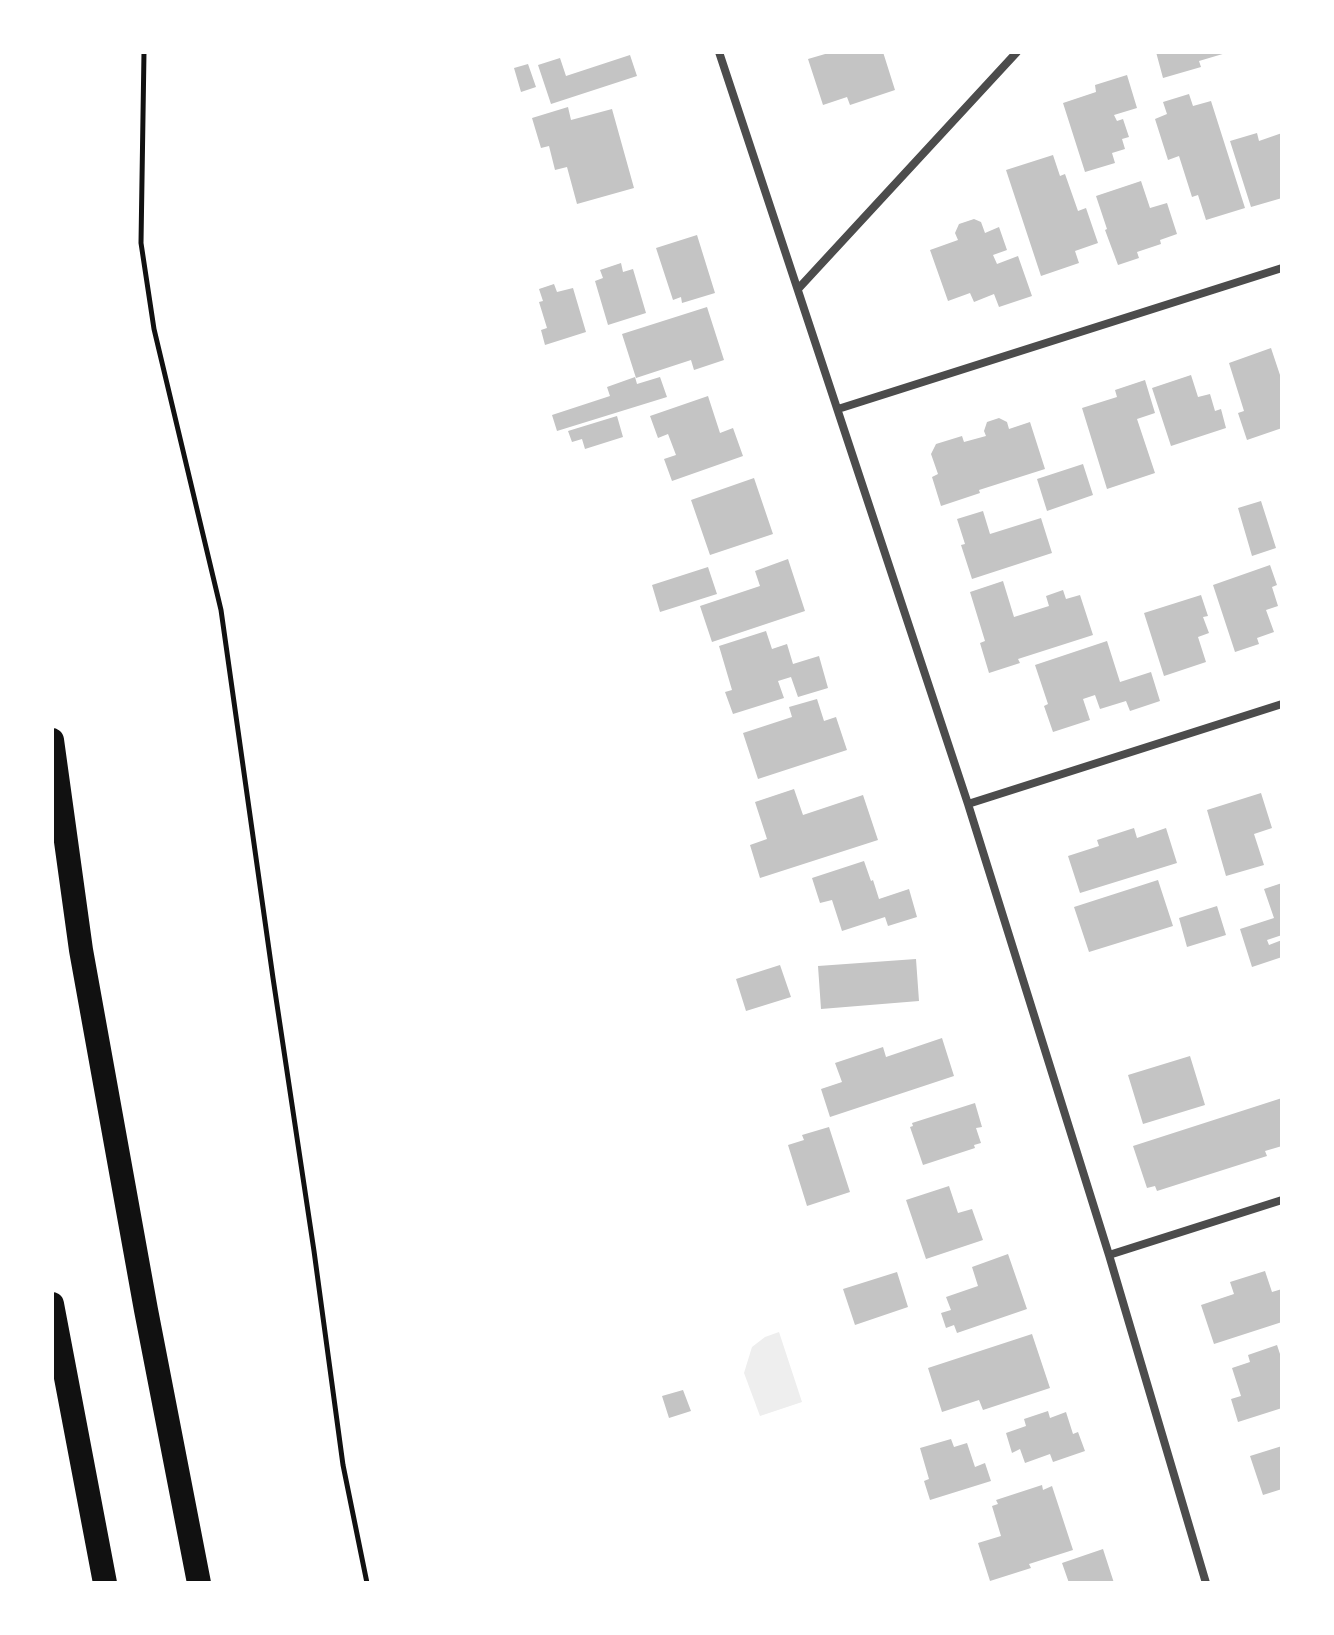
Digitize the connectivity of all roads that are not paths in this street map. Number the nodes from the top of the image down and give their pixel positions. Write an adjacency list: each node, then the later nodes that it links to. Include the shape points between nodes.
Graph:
1 (719, 52): 4 (street)
2 (1017, 52): 4 (street)
3 (1282, 268): 5 (street)
4 (798, 289): 5 (street)
5 (838, 409): 8 (street)
6 (1282, 704): 8 (street)
7 (52, 740): 13 (highway, via 81,950)
8 (968, 804): 10 (street)
9 (1282, 1200): 10 (street)
10 (1109, 1255): 14 (street)
11 (52, 1304): 12 (highway)
12 (105, 1583)
13 (199, 1583)
14 (1206, 1583)

